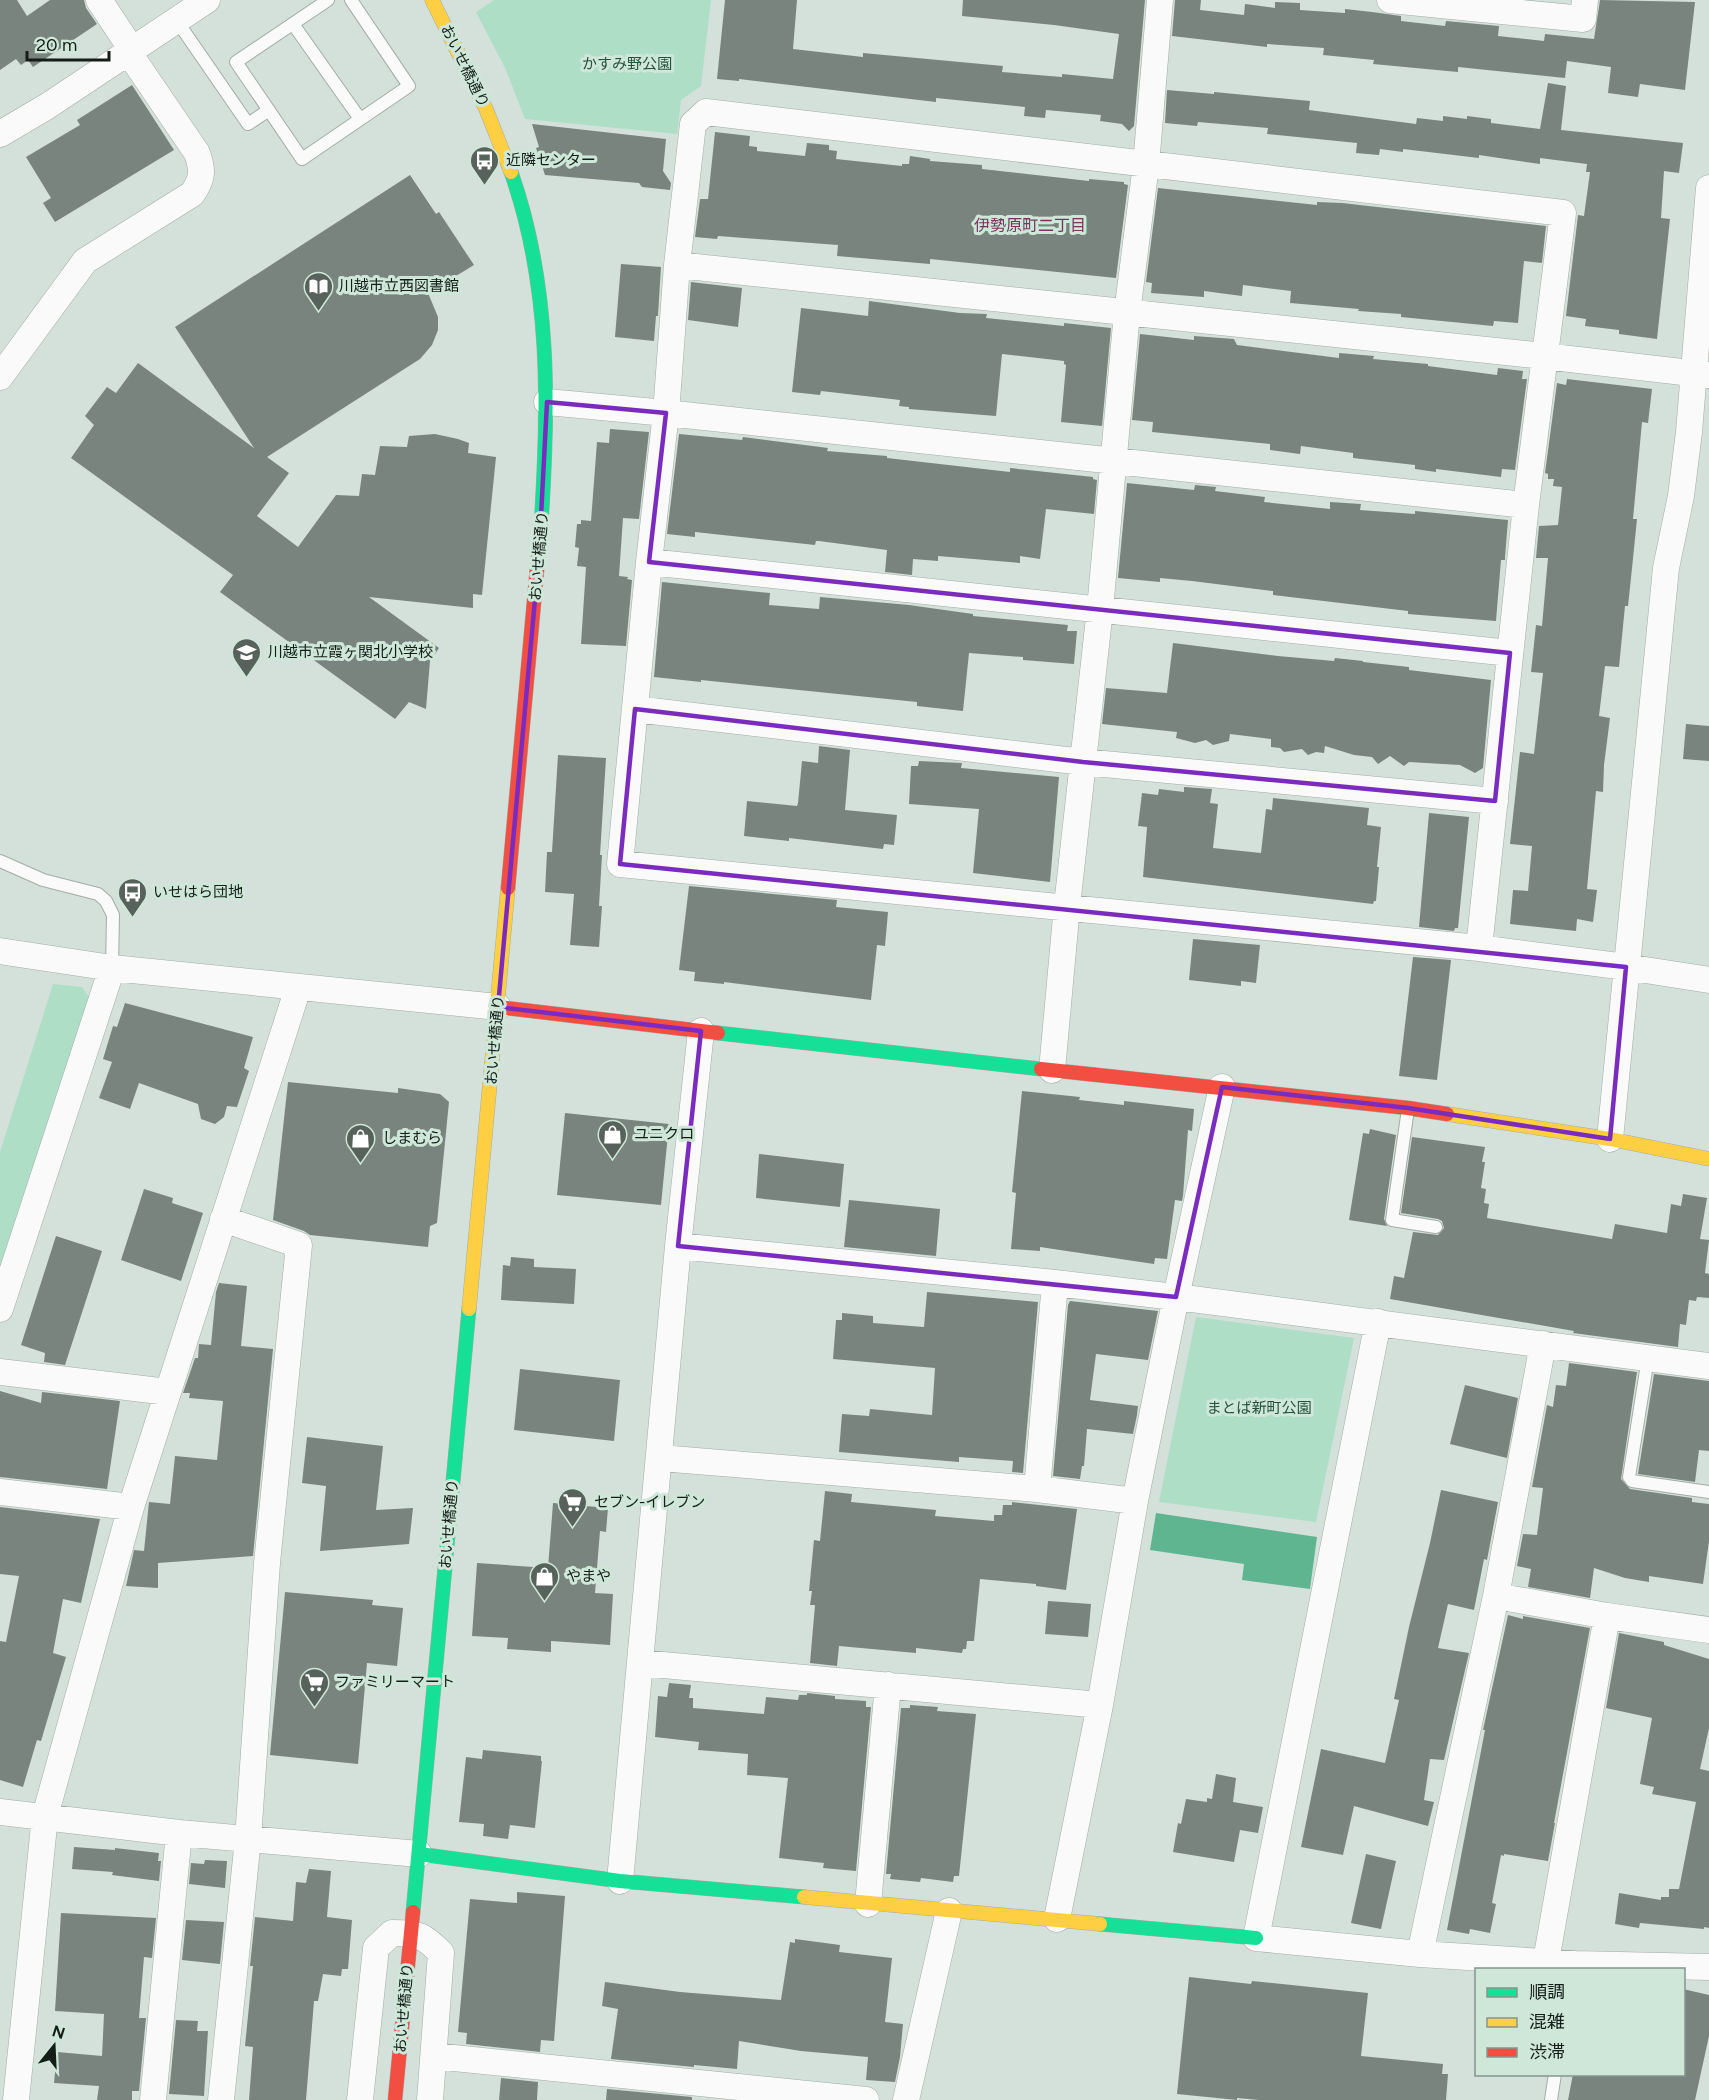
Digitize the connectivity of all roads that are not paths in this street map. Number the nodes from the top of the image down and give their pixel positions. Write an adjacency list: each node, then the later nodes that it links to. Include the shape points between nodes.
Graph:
1 (99, 0): 11 (street)
2 (207, 0): 9 (street)
3 (328, 0): 10 (lane)
4 (351, 0): 13 (lane, via 410,86)
5 (432, 0): 22 (street, おいせ橋通り, via 463,58 513,177 538,282 545,334)
6 (1160, 0): 15 (street)
7 (1390, 0): 8 (street, via 1584,19)
8 (1585, 0)
9 (177, 21): 11 (street); 12 (lane, via 248,124)
10 (293, 24): 12 (lane, via 236,62); 13 (lane)
11 (130, 52): 14 (street); 21 (street, via 197,153 202,167 201,182 192,194 85,261)
12 (269, 110): 13 (lane, via 302,159)
13 (360, 119)
14 (0, 134)
15 (1146, 165): 17 (street, via 706,112 693,124); 18 (street); 19 (street, via 1563,213)
16 (1709, 188): 20 (street)
17 (677, 266): 18 (street); 23 (street)
18 (1127, 313): 19 (street); 24 (street)
19 (1544, 356): 20 (street); 25 (street)
20 (1701, 374): 36 (street, via 1666,568)
21 (0, 377)
22 (547, 402): 23 (street); 40 (street, おいせ橋通り, via 539,555)
23 (666, 413): 24 (street); 26 (street)
24 (1114, 461): 25 (street); 27 (street)
25 (1526, 505): 28 (street)
26 (649, 561): 27 (street); 29 (street)
27 (1100, 609): 28 (street); 30 (street)
28 (1510, 652): 31 (street)
29 (634, 709): 30 (street); 33 (street, via 620,864)
30 (1083, 762): 31 (street); 33 (street)
31 (1495, 801): 34 (street)
32 (0, 861): 37 (lane, via 43,880 98,894 106,901 113,915)
33 (1067, 906): 34 (street); 42 (street)
34 (1479, 948): 36 (street)
35 (2, 957): 37 (street)
36 (1626, 966): 38 (street); 45 (street)
37 (112, 968): 39 (street); 52 (street)
38 (1709, 980)
39 (298, 988): 40 (street); 47 (street)
40 (498, 1007): 41 (street); 75 (street, おいせ橋通り)
41 (701, 1032): 42 (street); 49 (street)
42 (1052, 1070): 43 (street)
43 (1222, 1087): 44 (street); 51 (street)
44 (1408, 1108): 45 (street); 48 (lane, via 1392,1220)
45 (1610, 1139): 46 (street)
46 (1709, 1159)
47 (223, 1219): 58 (street); 74 (street, via 299,1245 267,1563)
48 (1436, 1227)
49 (678, 1246): 50 (street); 59 (street)
50 (1055, 1283): 51 (street); 60 (street)
51 (1176, 1297): 53 (street); 63 (street)
52 (0, 1309)
53 (1378, 1322): 54 (street); 81 (street)
54 (1543, 1344): 55 (street); 65 (street)
55 (1648, 1359): 56 (street); 62 (lane, via 1629,1477 1632,1481)
56 (1709, 1366)
57 (0, 1372): 58 (street)
58 (168, 1392): 64 (street)
59 (660, 1458): 60 (street); 68 (street)
60 (1037, 1489): 63 (street)
61 (0, 1492): 64 (street)
62 (1709, 1492)
63 (1136, 1500): 70 (street)
64 (131, 1508): 72 (street)
65 (1496, 1596): 66 (street); 82 (street)
66 (1607, 1616): 67 (street); 83 (street)
67 (1709, 1630)
68 (641, 1663): 69 (street); 76 (street)
69 (888, 1685): 70 (street); 77 (street)
70 (1100, 1705): 79 (street)
71 (0, 1812): 72 (street)
72 (45, 1816): 73 (street); 88 (street)
73 (179, 1833): 74 (street); 89 (street)
74 (248, 1839): 75 (street); 90 (street)
75 (419, 1854): 76 (street); 80 (street, おいせ橋通り)
76 (620, 1881): 77 (street)
77 (868, 1904): 78 (street)
78 (949, 1911): 79 (street); 95 (street)
79 (1057, 1919): 81 (street)
80 (410, 1933): 86 (street, via 426,1938 441,1953); 91 (street, via 392,1934 376,1948); 92 (street, おいせ橋通り)
81 (1256, 1938): 82 (street)
82 (1420, 1954): 83 (street)
83 (1546, 1961): 84 (street)
84 (1575, 1967): 85 (street)
85 (1709, 1967)
86 (434, 2056): 93 (street); 94 (street)
87 (1555, 2076): 96 (lane)
88 (16, 2100)
89 (153, 2100)
90 (221, 2100)
91 (360, 2100)
92 (395, 2100)
93 (430, 2100)
94 (866, 2100)
95 (906, 2100)
96 (1551, 2100)

